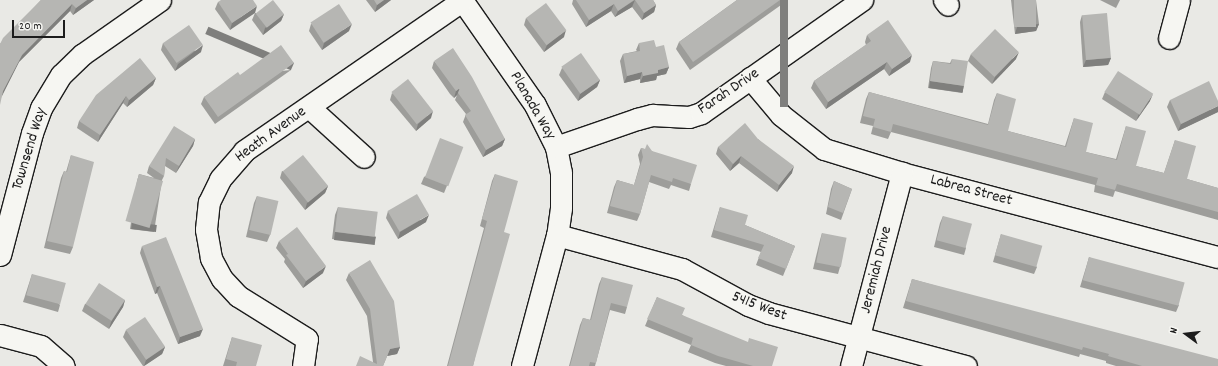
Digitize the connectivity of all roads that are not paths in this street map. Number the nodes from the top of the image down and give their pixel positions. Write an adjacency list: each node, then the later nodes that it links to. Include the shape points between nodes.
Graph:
1 (160, 0): 12 (street, Townsend Way, via 83,54 57,82 40,108)
2 (462, 0): 7 (street, Heath Avenue); 8 (street, Planada Way, via 536,105)
3 (862, 0): 6 (street, Farah Drive)
4 (1179, 0): 5 (street)
5 (1169, 38)
6 (750, 78): 8 (street, Farah Drive, via 701,114 689,117 652,115); 10 (street, Labrea Street, via 781,115 824,149)
7 (309, 107): 9 (street); 17 (street, Heath Avenue, via 244,151 230,166 209,202 206,230 211,258 222,279 238,296 307,339)
8 (556, 147): 11 (street, Planada Way, via 561,172 561,208)
9 (364, 157)
10 (902, 173): 13 (street, Labrea Street); 15 (street, Jeremiah Drive)
11 (557, 235): 15 (street, 5415 West, via 669,265 748,305); 18 (street, Planada Way)
12 (0, 255)
13 (1218, 257)
14 (0, 335): 16 (street, via 41,346)
15 (860, 338): 19 (street, Jeremiah Drive); 20 (street, 5415 West)
16 (64, 366)
17 (303, 366)
18 (522, 366)
19 (851, 366)
20 (966, 366)

